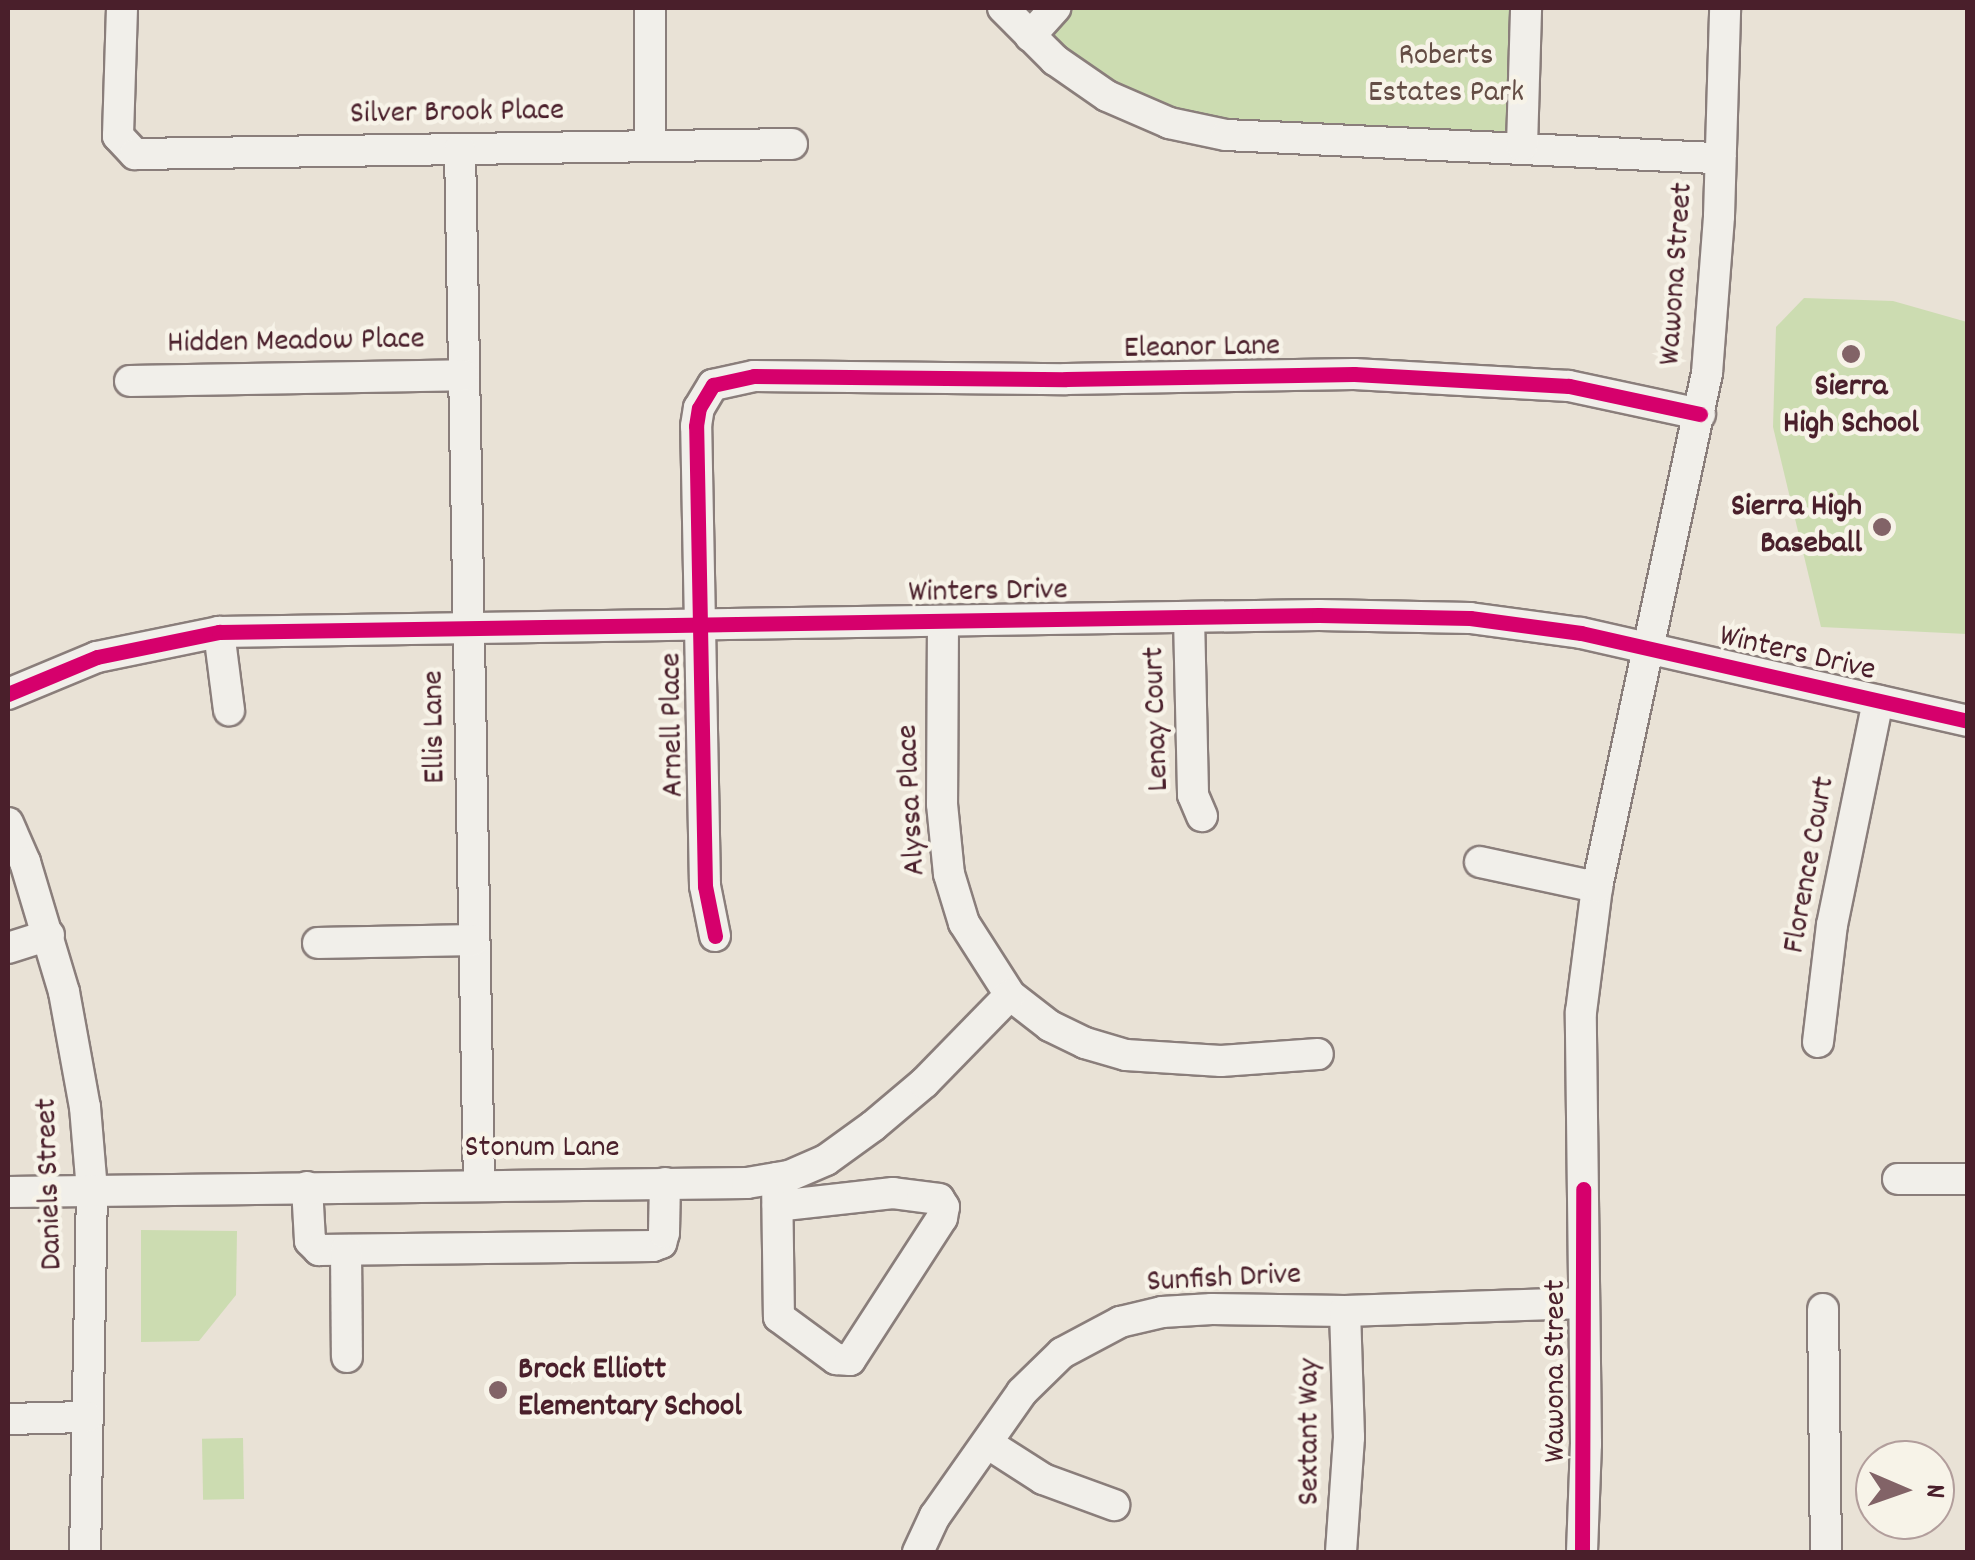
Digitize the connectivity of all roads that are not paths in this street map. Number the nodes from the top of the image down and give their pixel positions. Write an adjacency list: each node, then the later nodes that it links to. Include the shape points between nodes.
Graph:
1 (122, 8): 11 (street, Silver Brook Place, via 118,136 135,154)
2 (650, 8): 8 (street)
3 (1004, 8): 7 (street)
4 (1055, 8): 7 (street)
5 (1526, 8): 10 (street)
6 (1725, 8): 12 (street, Wawona Street)
7 (1030, 36): 10 (street, via 1107,96 1169,123 1226,136)
8 (650, 144): 9 (street, Silver Brook Place); 11 (street, Silver Brook Place)
9 (792, 144)
10 (1522, 146): 12 (street)
11 (460, 149): 13 (street, Ellis Lane)
12 (1720, 158): 16 (street, Wawona Street)
13 (463, 375): 14 (street, Hidden Meadow Place); 20 (street, Ellis Lane)
14 (130, 381)
15 (706, 394): 16 (street, Eleanor Lane, via 730,378 754,376 1354,374 1569,386); 19 (street, Arnell Place, via 696,426)
16 (1700, 414): 22 (street, Wawona Street)
17 (1189, 617): 18 (street, Winters Drive); 22 (street, Winters Drive, via 1470,618); 27 (street, Lenay Court, via 1192,795)
18 (944, 621): 19 (street, Winters Drive); 36 (street, Alyssa Place, via 942,804 949,874 964,924)
19 (699, 622): 20 (street, Winters Drive); 32 (street, Arnell Place, via 705,886)
20 (470, 626): 21 (street, Winters Drive); 33 (street, Ellis Lane)
21 (219, 632): 23 (street, Winters Drive, via 97,657); 25 (street)
22 (1649, 650): 24 (street, Winters Drive); 30 (street, Wawona Street)
23 (8, 694)
24 (1878, 702): 26 (street, Winters Drive); 37 (street, Florence Court, via 1832,925)
25 (229, 710)
26 (1968, 721)
27 (1202, 816)
28 (8, 823): 31 (street, Daniels Street)
29 (1480, 862): 30 (street)
30 (1598, 887): 48 (street, Wawona Street, via 1581,1012)
31 (49, 936): 35 (street); 44 (street, Daniels Street, via 76,1044)
32 (715, 936)
33 (474, 940): 34 (street); 42 (street, Ellis Lane)
34 (318, 943)
35 (8, 948)
36 (1010, 995): 38 (street, Alyssa Place, via 1050,1026 1126,1055 1221,1061); 46 (street, Stonum Lane, via 874,1126)
37 (1818, 1042)
38 (1318, 1054)
39 (1898, 1179): 40 (street)
40 (1968, 1179)
41 (665, 1183): 42 (street, Stonum Lane); 46 (street, Stonum Lane, via 747,1183); 47 (street, via 664,1233 653,1246)
42 (479, 1184): 43 (street, Stonum Lane)
43 (307, 1186): 44 (street, Stonum Lane); 47 (street, via 313,1248)
44 (92, 1190): 45 (street, Stonum Lane); 52 (street, Daniels Street)
45 (8, 1192)
46 (777, 1192): 46 (street, via 779,1318 836,1359 850,1360 944,1207 939,1199 893,1194)
47 (346, 1250): 51 (street)
48 (1584, 1304): 50 (street, Sunfish Drive); 59 (street, Wawona Street)
49 (1823, 1308): 60 (street)
50 (1345, 1311): 54 (street, Sunfish Drive, via 1212,1309 1120,1322 1062,1353 1022,1392); 58 (street, Sextant Way, via 1349,1437)
51 (347, 1357)
52 (87, 1417): 53 (street); 56 (street, Daniels Street)
53 (8, 1418)
54 (987, 1443): 55 (street, via 1043,1479); 57 (street, Sunfish Drive)
55 (1114, 1506)
56 (85, 1552)
57 (918, 1552)
58 (1341, 1552)
59 (1582, 1552)
60 (1826, 1552)

